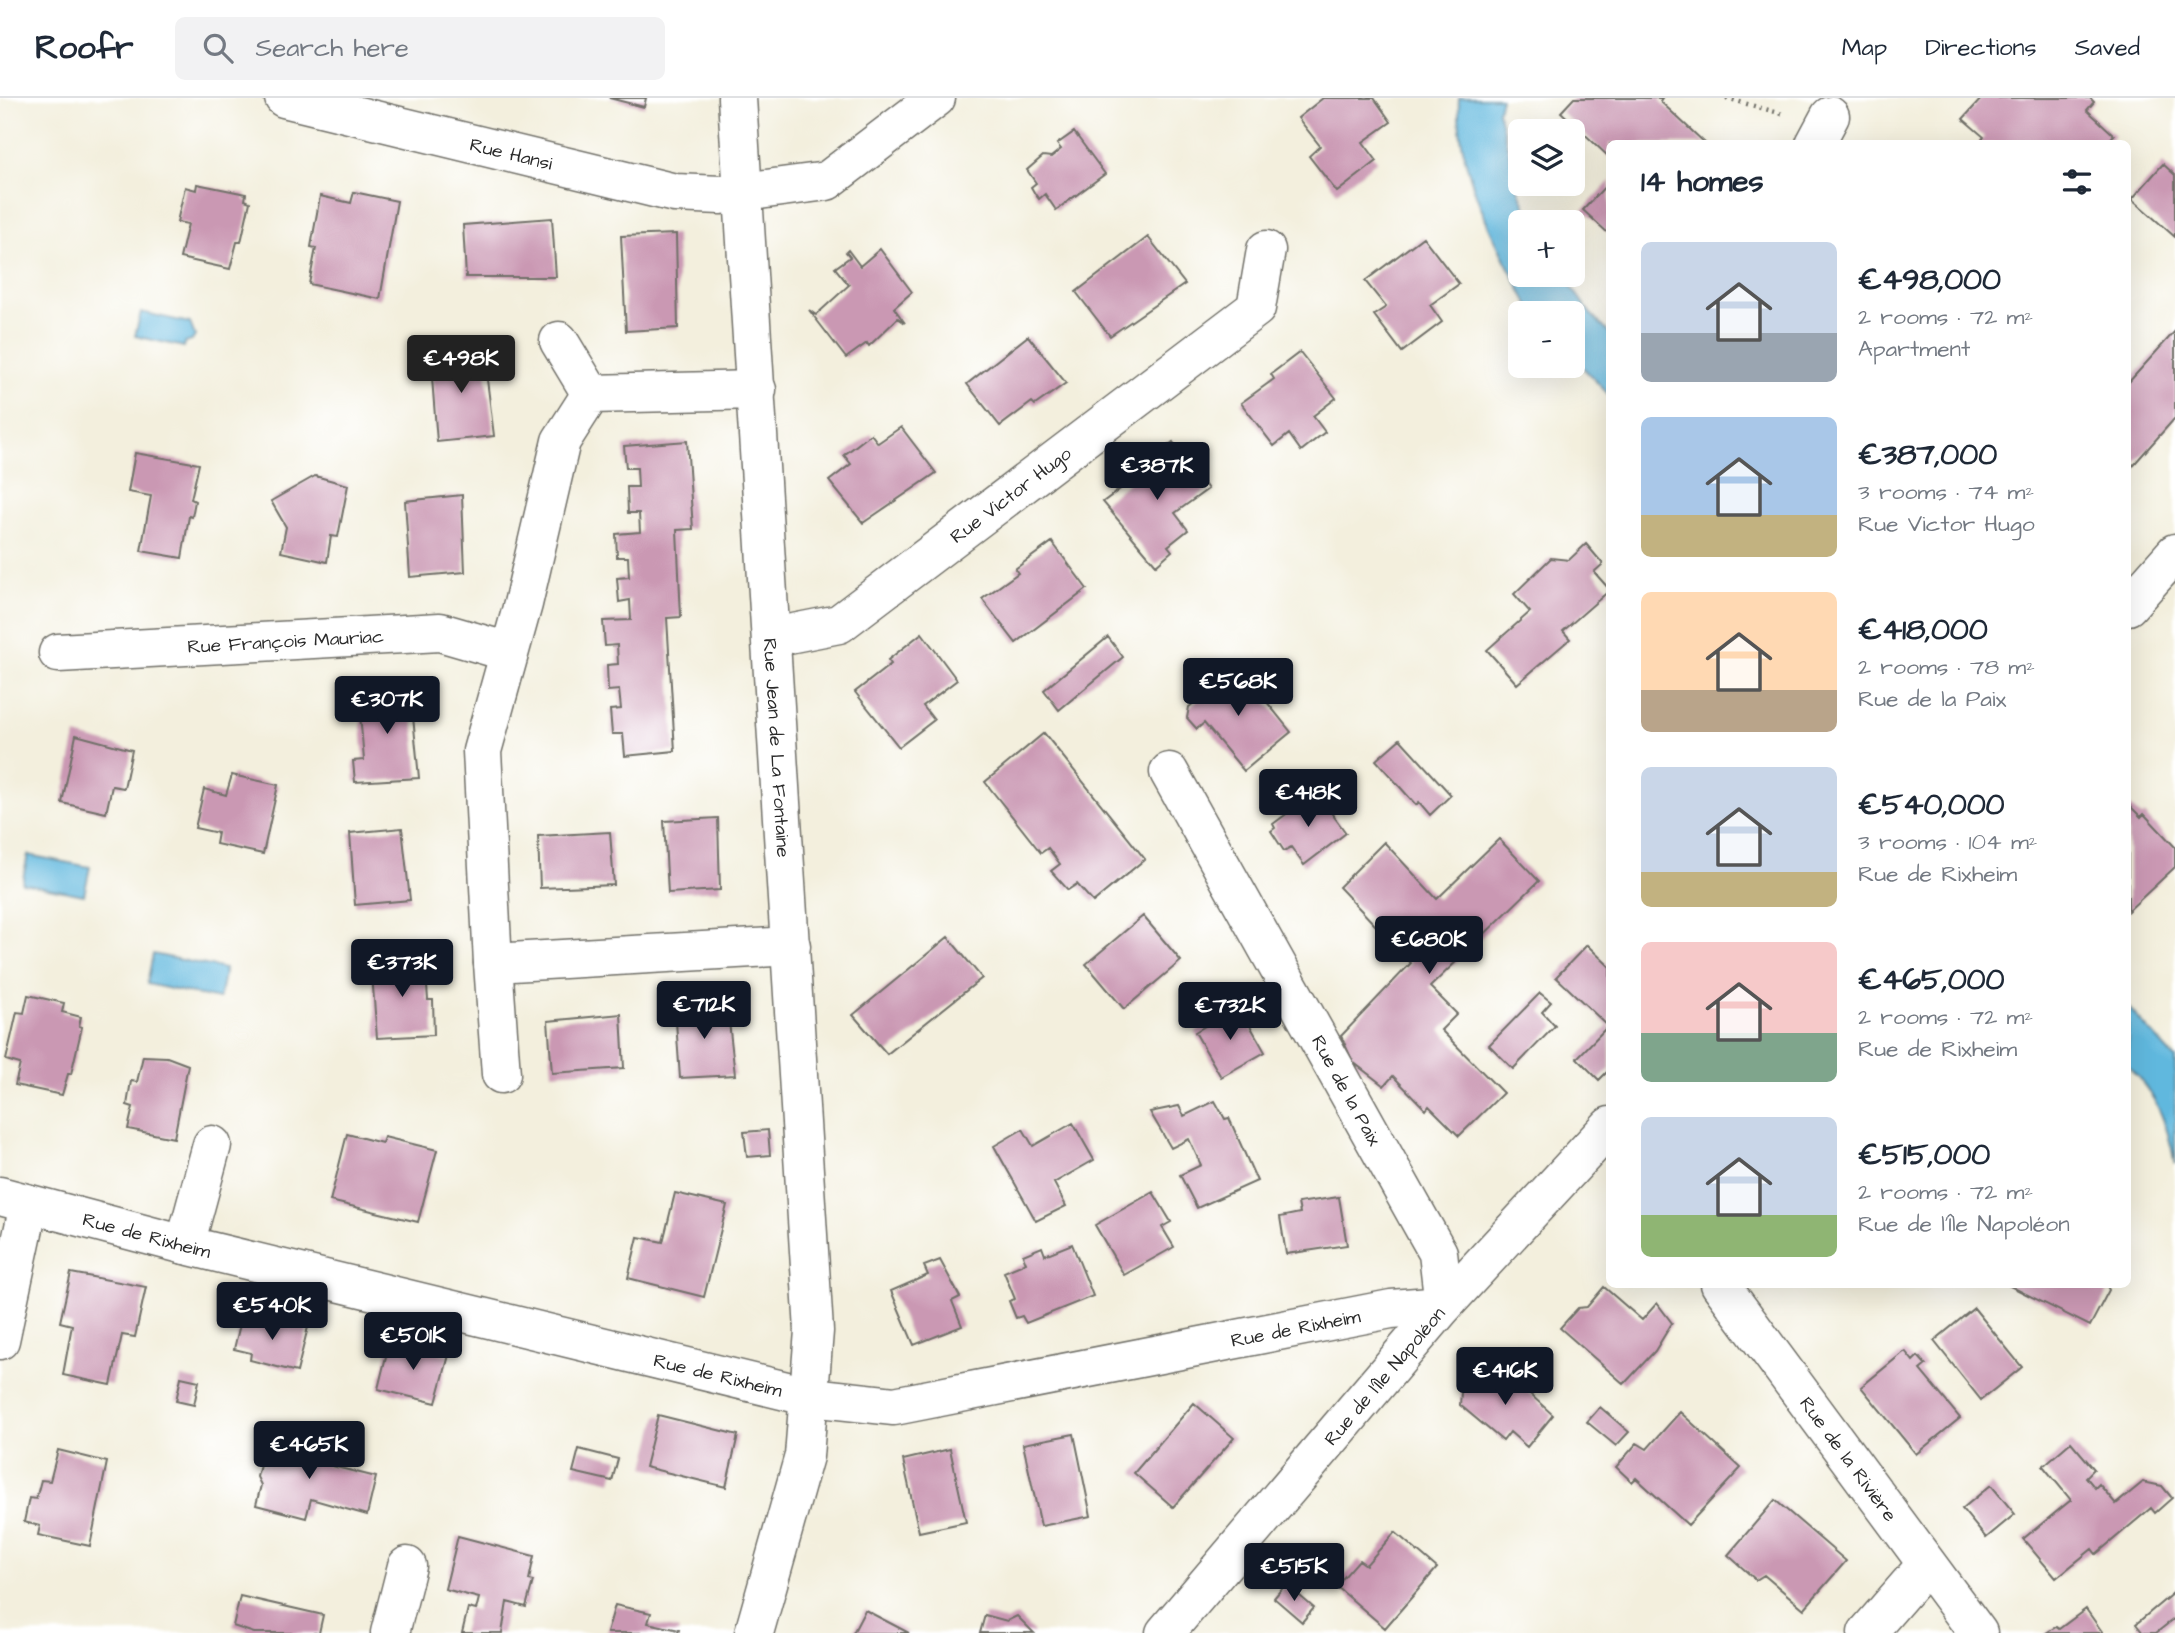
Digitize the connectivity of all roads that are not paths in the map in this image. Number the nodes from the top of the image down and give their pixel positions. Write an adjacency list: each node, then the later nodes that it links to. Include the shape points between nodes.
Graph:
1 (284, 98): 4 (street, Rue Hansi, via 676,193)
2 (737, 98): 4 (street, Rue Jean de La Fontaine)
3 (936, 98): 4 (street, Rue Hansi, via 827,181)
4 (743, 192): 7 (street, Rue Jean de La Fontaine)
5 (1266, 250): 11 (street, Rue Victor Hugo, via 1256,308 839,624)
6 (559, 341): 8 (street)
7 (757, 390): 8 (street); 11 (street, Rue Jean de La Fontaine)
8 (591, 394): 12 (street, via 561,441)
9 (2175, 553): 10 (street)
10 (2131, 603)
11 (773, 637): 15 (street, Rue Jean de La Fontaine)
12 (509, 652): 13 (street, Rue François Mauriac, via 440,632); 16 (street, via 482,751)
13 (58, 653)
14 (1169, 772): 23 (street, Rue de la Paix, via 1438,1253)
15 (790, 946): 16 (street); 25 (street, Rue Jean de La Fontaine, via 814,1331)
16 (493, 963): 17 (street)
17 (500, 1074)
18 (1606, 1134): 23 (street, Rue de l'Île Napoléon)
19 (212, 1145): 21 (street)
20 (15, 1200): 21 (street, Rue de Rixheim); 24 (street)
21 (185, 1245): 25 (street, Rue de Rixheim)
22 (1723, 1288): 26 (street, Rue de la Rivière)
23 (1444, 1305): 25 (street, Rue de Rixheim, via 1391,1309 894,1406); 30 (street, Rue de l'Île Napoléon)
24 (0, 1340)
25 (811, 1397): 29 (street, Rue Jean de La Fontaine, via 804,1456)
26 (1926, 1565): 31 (street); 32 (street, Rue de la Rivière)
27 (407, 1566): 28 (street)
28 (390, 1633)
29 (754, 1633)
30 (1165, 1633)
31 (1867, 1633)
32 (1978, 1633)

